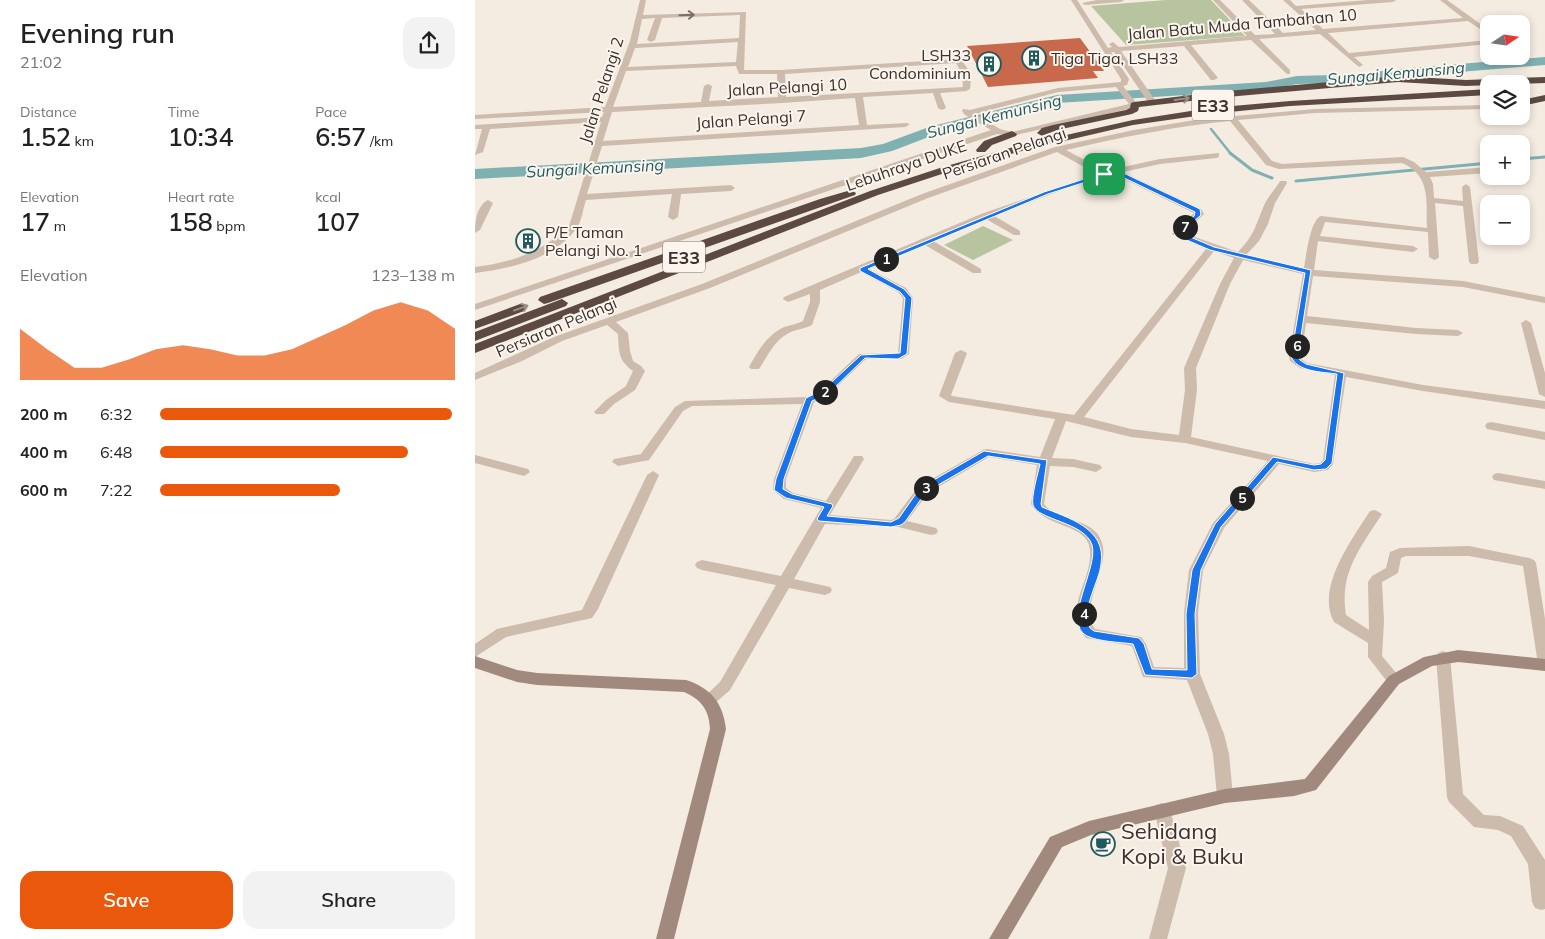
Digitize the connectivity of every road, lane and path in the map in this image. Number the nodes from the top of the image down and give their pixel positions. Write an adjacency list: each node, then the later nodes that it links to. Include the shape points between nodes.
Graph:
1 (643, 0): 12 (street, Jalan Pelangi 2)
2 (1074, 0): 26 (street)
3 (1121, 0): 9 (street)
4 (1216, 0): 18 (street)
5 (1245, 0): 17 (street)
6 (1285, 0): 10 (street)
7 (1393, 0): 10 (street)
8 (1443, 0): 14 (street)
9 (1084, 1): 13 (street)
10 (1294, 8): 16 (street)
11 (659, 16): 12 (street); 19 (street, one-way to 19, via 744,13); 21 (street)
12 (639, 17): 22 (street, Jalan Pelangi 2)
13 (1095, 17)
14 (1470, 19): 15 (street); 16 (street, Jalan Batu Muda Tambahan 10)
15 (1480, 26)
16 (1321, 32): 17 (street, Jalan Batu Muda Tambahan 10); 27 (street)
17 (1281, 35): 18 (street, Jalan Batu Muda Tambahan 10)
18 (1253, 37): 23 (street, Jalan Batu Muda Tambahan 10); 32 (street)
19 (742, 38): 21 (street); 22 (street); 28 (street)
20 (1109, 38): 25 (street)
21 (651, 40): 22 (street)
22 (634, 43): 30 (street, Jalan Pelangi 2)
23 (1186, 43): 25 (street, Jalan Batu Muda Tambahan 10); 33 (street)
24 (1480, 43): 27 (street)
25 (1116, 49): 26 (street, Jalan Batu Muda Tambahan 10); 44 (street)
26 (1107, 50): 37 (street, via 1125,79)
27 (1348, 55): 29 (street)
28 (739, 64): 30 (street); 31 (street, via 742,72)
29 (1359, 65)
30 (625, 69): 51 (street, Jalan Pelangi 2)
31 (781, 72): 41 (street, Jalan Pelangi 10, via 958,61 968,79 966,90); 46 (street)
32 (1287, 72)
33 (1214, 78)
34 (1545, 81): 35 (highway); 47 (highway, one-way to 34, via 1398,79 1467,83)
35 (1530, 83)
36 (708, 86): 49 (street)
37 (1120, 86): 47 (street); 61 (street, via 1058,90 969,113)
38 (1480, 87): 63 (highway, Lebuhraya DUKE / E33, via 1209,105)
39 (1545, 88): 40 (highway)
40 (1530, 89)
41 (936, 92): 43 (street, Jalan Pelangi 10); 52 (street)
42 (1480, 94): 83 (highway, Lebuhraya DUKE / E33, via 1250,107 1112,126 990,156 907,181)
43 (859, 96): 46 (street, Jalan Pelangi 10); 59 (street)
44 (1149, 98)
45 (1545, 98): 48 (highway)
46 (782, 101): 49 (street, Jalan Pelangi 10)
47 (1132, 101): 63 (highway, via 1135,109 1129,112 1056,127); 64 (street, via 1123,109)
48 (1530, 102)
49 (704, 105): 51 (street, Jalan Pelangi 10)
50 (1480, 107): 54 (street, Persiaran Pelangi, via 1315,111)
51 (609, 108): 53 (street, Jalan Pelangi 10); 55 (street, Jalan Pelangi 2)
52 (942, 108)
53 (475, 117)
54 (1232, 118): 62 (street, Persiaran Pelangi); 73 (street, via 1274,166 1403,160)
55 (606, 119): 57 (street); 65 (street, Jalan Pelangi 2)
56 (905, 125): 59 (street, Jalan Pelangi 7)
57 (487, 126): 58 (street); 68 (street, via 479,152)
58 (475, 127)
59 (863, 127): 65 (street, Jalan Pelangi 7)
60 (1197, 128): 62 (street)
61 (997, 131): 64 (street); 103 (street)
62 (1134, 132): 66 (street, Persiaran Pelangi)
63 (1042, 133): 67 (highway, Lebuhraya DUKE / E33)
64 (1012, 134): 67 (highway, via 988,143)
65 (599, 144): 79 (street, Jalan Pelangi 2)
66 (1058, 149): 72 (street); 105 (street, Persiaran Pelangi, via 925,196 706,286)
67 (981, 150): 77 (highway, Lebuhraya DUKE / E33)
68 (475, 152)
69 (1216, 155): 70 (street, via 1155,162)
70 (1115, 171): 72 (street); 91 (street, via 1198,211 1197,216 1177,234)
71 (1480, 171): 73 (street)
72 (1104, 174): 84 (street)
73 (1424, 174): 80 (street)
74 (1283, 183): 93 (street, via 1269,203 1254,241)
75 (1466, 187): 82 (street)
76 (731, 188): 78 (street)
77 (864, 190): 107 (highway, one-way to 77, via 824,201); 108 (highway, Lebuhraya DUKE / E33)
78 (677, 191): 79 (street); 85 (street)
79 (583, 197): 97 (street, Jalan Pelangi 2, via 573,228 552,246 509,263)
80 (1431, 200): 82 (street); 94 (street)
81 (488, 203): 86 (street)
82 (1468, 204): 95 (street)
83 (843, 205): 108 (highway, Lebuhraya DUKE / E33); 113 (highway, via 799,228)
84 (987, 216): 88 (street); 90 (street)
85 (673, 217)
86 (475, 230)
87 (1424, 230): 89 (street, via 1322,218)
88 (1017, 233)
89 (1314, 238): 92 (street); 99 (street)
90 (927, 242): 96 (street); 98 (street)
91 (1212, 248): 93 (street); 122 (street)
92 (1413, 249)
93 (1240, 256): 99 (street); 125 (street, via 1190,368 1191,390)
94 (1434, 257)
95 (1474, 262)
96 (862, 269): 100 (street); 118 (street, via 902,290 908,298 903,354 898,357 863,356 825,392)
97 (475, 270)
98 (977, 271)
99 (1308, 272): 102 (street, via 1465,284); 104 (street)
100 (815, 288): 101 (street); 114 (street, via 815,302 808,323 781,332 767,344)
101 (788, 299)
102 (1545, 300)
103 (475, 307)
104 (1302, 319): 109 (street, via 1416,332); 115 (street, via 1296,361 1304,366)
105 (607, 320): 116 (street, Persiaran Pelangi); 120 (street, via 623,333 628,363 639,372 631,388)
106 (1526, 323): 117 (street)
107 (475, 325)
108 (510, 329): 110 (highway, Lebuhraya DUKE / E33); 111 (highway, Lebuhraya DUKE / E33)
109 (1458, 333)
110 (475, 337)
111 (475, 349)
112 (961, 353): 121 (street, via 945,397)
113 (475, 359)
114 (755, 367)
115 (1341, 373): 119 (street); 128 (street, via 1329,461 1323,467 1314,468)
116 (475, 377)
117 (1545, 394)
118 (809, 400): 129 (street, via 689,404 679,409 645,457); 136 (street, via 780,479 779,490 789,496)
119 (1545, 405)
120 (601, 412)
121 (1061, 418): 122 (street); 130 (street)
122 (1077, 420): 125 (street, via 1131,434)
123 (1491, 426): 124 (street)
124 (1545, 436)
125 (1185, 439): 128 (street)
126 (475, 459): 132 (street)
127 (858, 459): 136 (street)
128 (1276, 459): 149 (street, via 1218,526 1196,570 1191,614)
129 (618, 462)
130 (1044, 462): 131 (street); 139 (street, via 987,453 923,490); 149 (street, via 1037,504 1039,509 1087,532 1096,545 1097,563 1084,603 1086,630 1091,634 1136,641 1148,673)
131 (1096, 468)
132 (525, 472)
133 (653, 475): 145 (street, via 587,614 502,633)
134 (1498, 476): 135 (street)
135 (1545, 485)
136 (829, 506): 138 (street)
137 (1375, 514): 144 (street, via 1340,570 1335,601 1339,618)
138 (822, 519): 139 (street); 142 (street)
139 (898, 523): 140 (street)
140 (931, 531)
141 (702, 565): 142 (street)
142 (786, 583): 143 (street); 151 (street, via 725,686)
143 (825, 590)
144 (1375, 640): 148 (street, via 1375,582 1393,570 1395,555 1405,551 1469,551 1531,565); 150 (street, via 1375,657)
145 (475, 650)
146 (1443, 657): 148 (street); 150 (street); 154 (street, via 1455,797 1480,822 1500,823 1517,831 1537,862)
147 (475, 662): 151 (street, via 537,679 686,686)
148 (1545, 665)
149 (1192, 674): 152 (street, via 1219,747)
150 (1394, 680): 152 (street, via 1309,785 1294,790)
151 (709, 700): 155 (street, via 717,714 718,729)
152 (1225, 796): 153 (street)
153 (1162, 810): 156 (street, via 1089,828 1056,842); 157 (street, via 1177,868)
154 (1541, 902)
155 (665, 939)
156 (998, 939)
157 (1158, 939)

